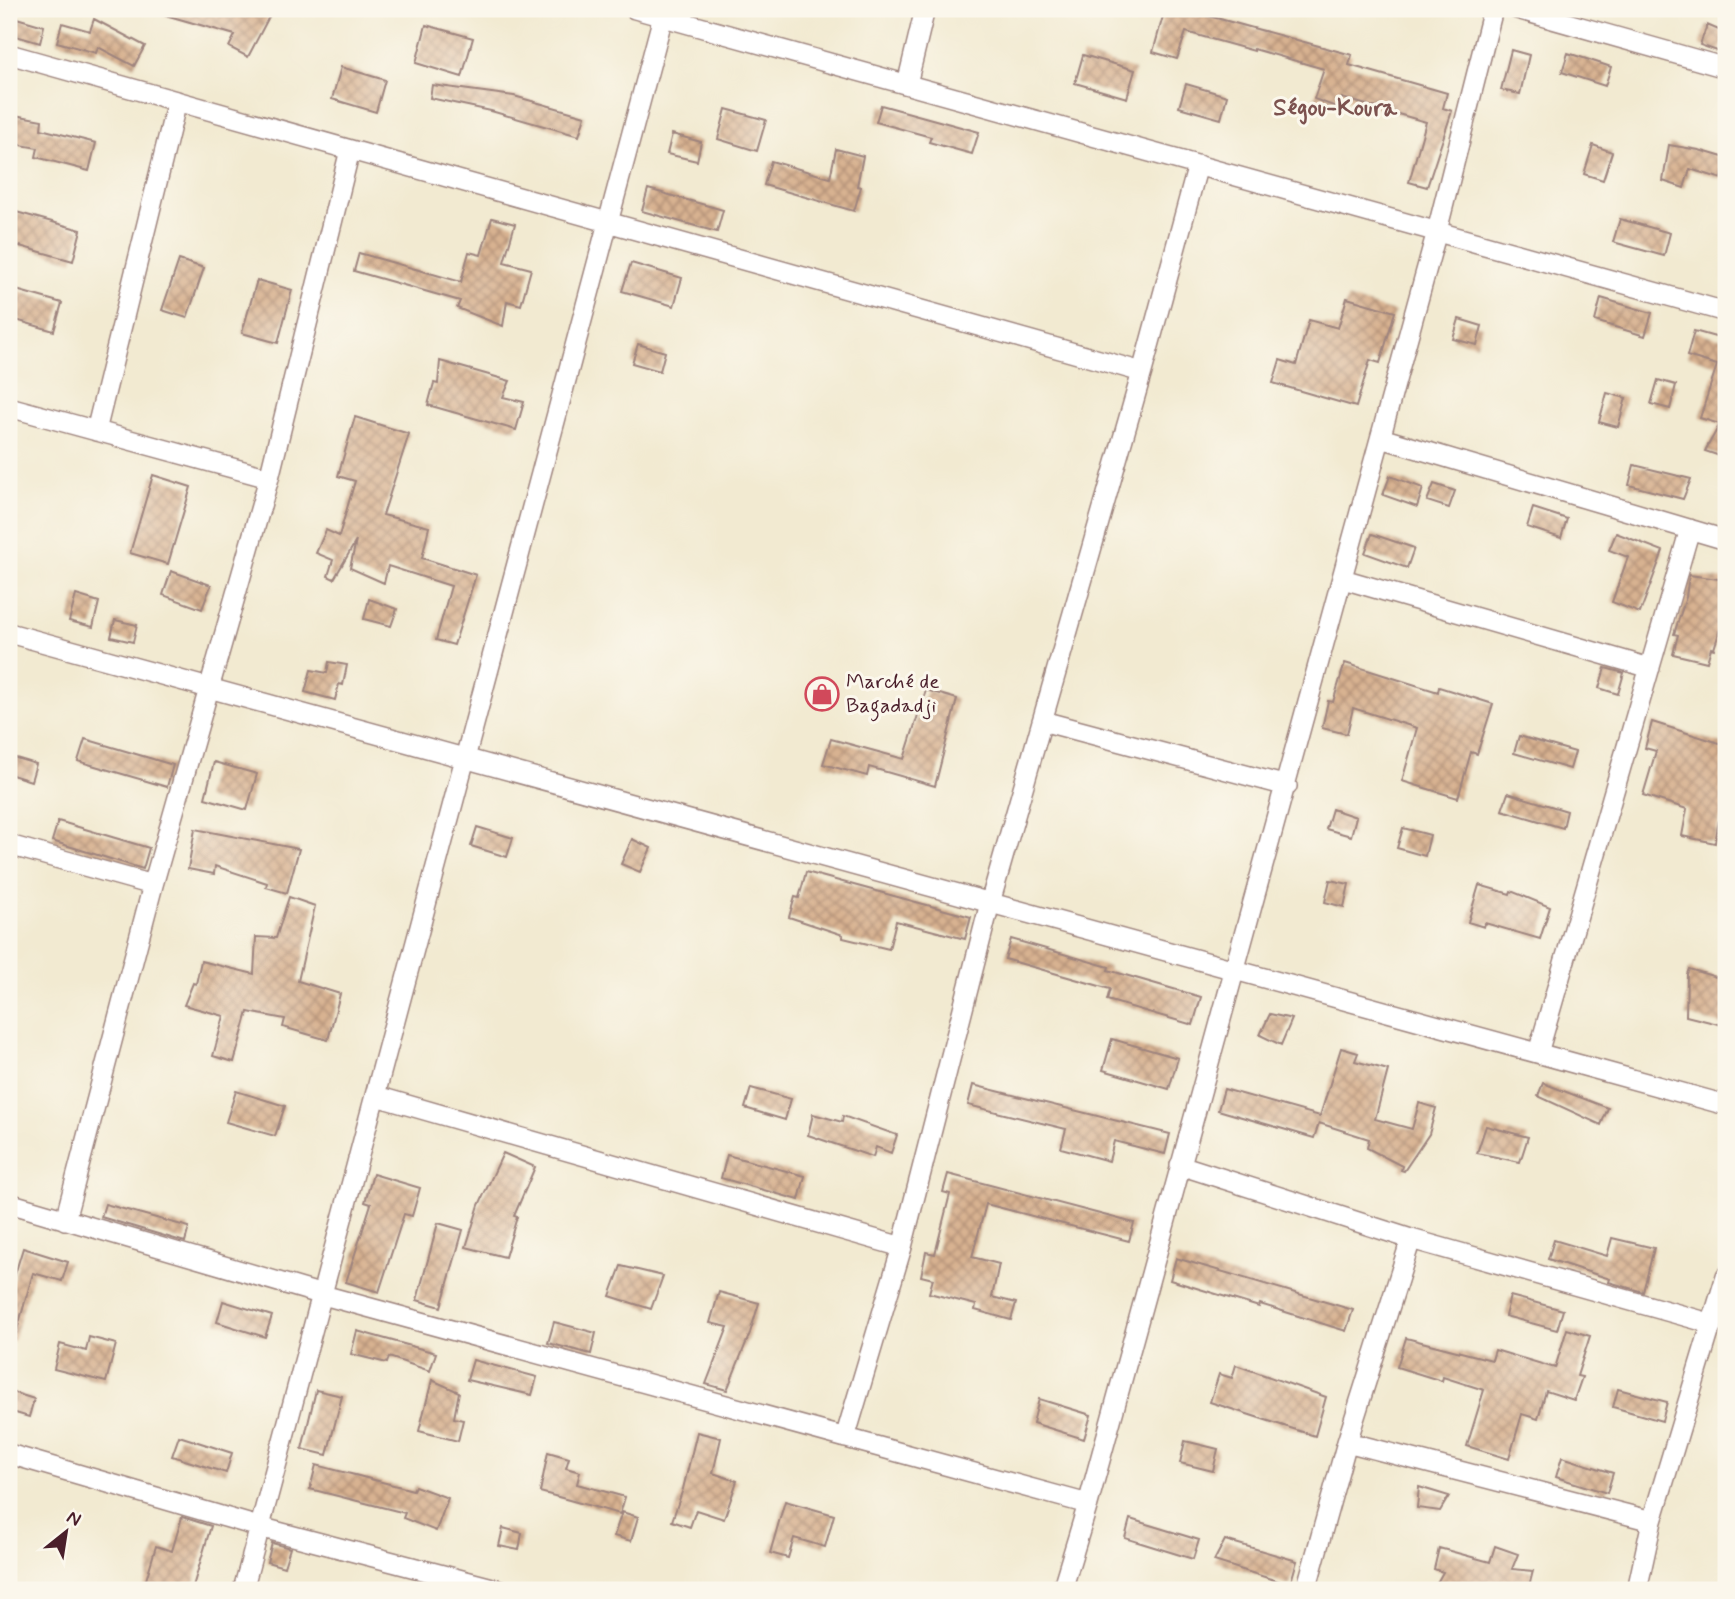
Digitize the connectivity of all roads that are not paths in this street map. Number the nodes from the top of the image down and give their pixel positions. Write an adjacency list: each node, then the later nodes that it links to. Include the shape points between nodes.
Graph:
1 (635, 9): 5 (street)
2 (925, 9): 8 (street)
3 (1493, 9): 13 (street)
4 (1517, 9): 7 (street)
5 (664, 13): 8 (street); 12 (street)
6 (9, 54): 9 (street)
7 (1726, 68)
8 (907, 84): 11 (street)
9 (177, 101): 10 (street); 17 (street)
10 (350, 149): 12 (street); 19 (street)
11 (1198, 165): 13 (street); 15 (street)
12 (609, 221): 15 (street); 27 (street)
13 (1437, 232): 14 (street); 18 (street)
14 (1726, 312)
15 (1142, 372): 26 (street)
16 (9, 407): 17 (street)
17 (96, 431): 19 (street)
18 (1381, 438): 20 (street); 22 (street)
19 (269, 478): 25 (street)
20 (1690, 529): 21 (street); 24 (street)
21 (1726, 540)
22 (1343, 579): 24 (street); 28 (street)
23 (9, 633): 25 (street)
24 (1650, 668): 33 (street)
25 (208, 688): 27 (street); 30 (street)
26 (1042, 721): 28 (street); 31 (street)
27 (466, 758): 31 (street); 34 (street)
28 (1287, 786): 32 (street)
29 (9, 845): 30 (street)
30 (153, 885): 38 (street)
31 (990, 903): 32 (street); 40 (street)
32 (1233, 970): 33 (street); 36 (street)
33 (1538, 1054): 35 (street)
34 (376, 1096): 40 (street); 42 (street)
35 (1726, 1105)
36 (1180, 1166): 39 (street); 47 (street)
37 (9, 1203): 38 (street)
38 (65, 1220): 42 (street)
39 (1411, 1239): 43 (street); 45 (street)
40 (902, 1247): 44 (street)
41 (1726, 1276): 43 (street)
42 (323, 1295): 44 (street); 49 (street)
43 (1713, 1324): 48 (street)
44 (845, 1438): 47 (street)
45 (1346, 1442): 48 (street); 53 (street)
46 (9, 1454): 49 (street)
47 (1087, 1504): 52 (street)
48 (1652, 1521): 54 (street)
49 (259, 1527): 50 (street); 51 (street)
50 (243, 1590)
51 (500, 1590)
52 (1062, 1590)
53 (1306, 1590)
54 (1637, 1590)

